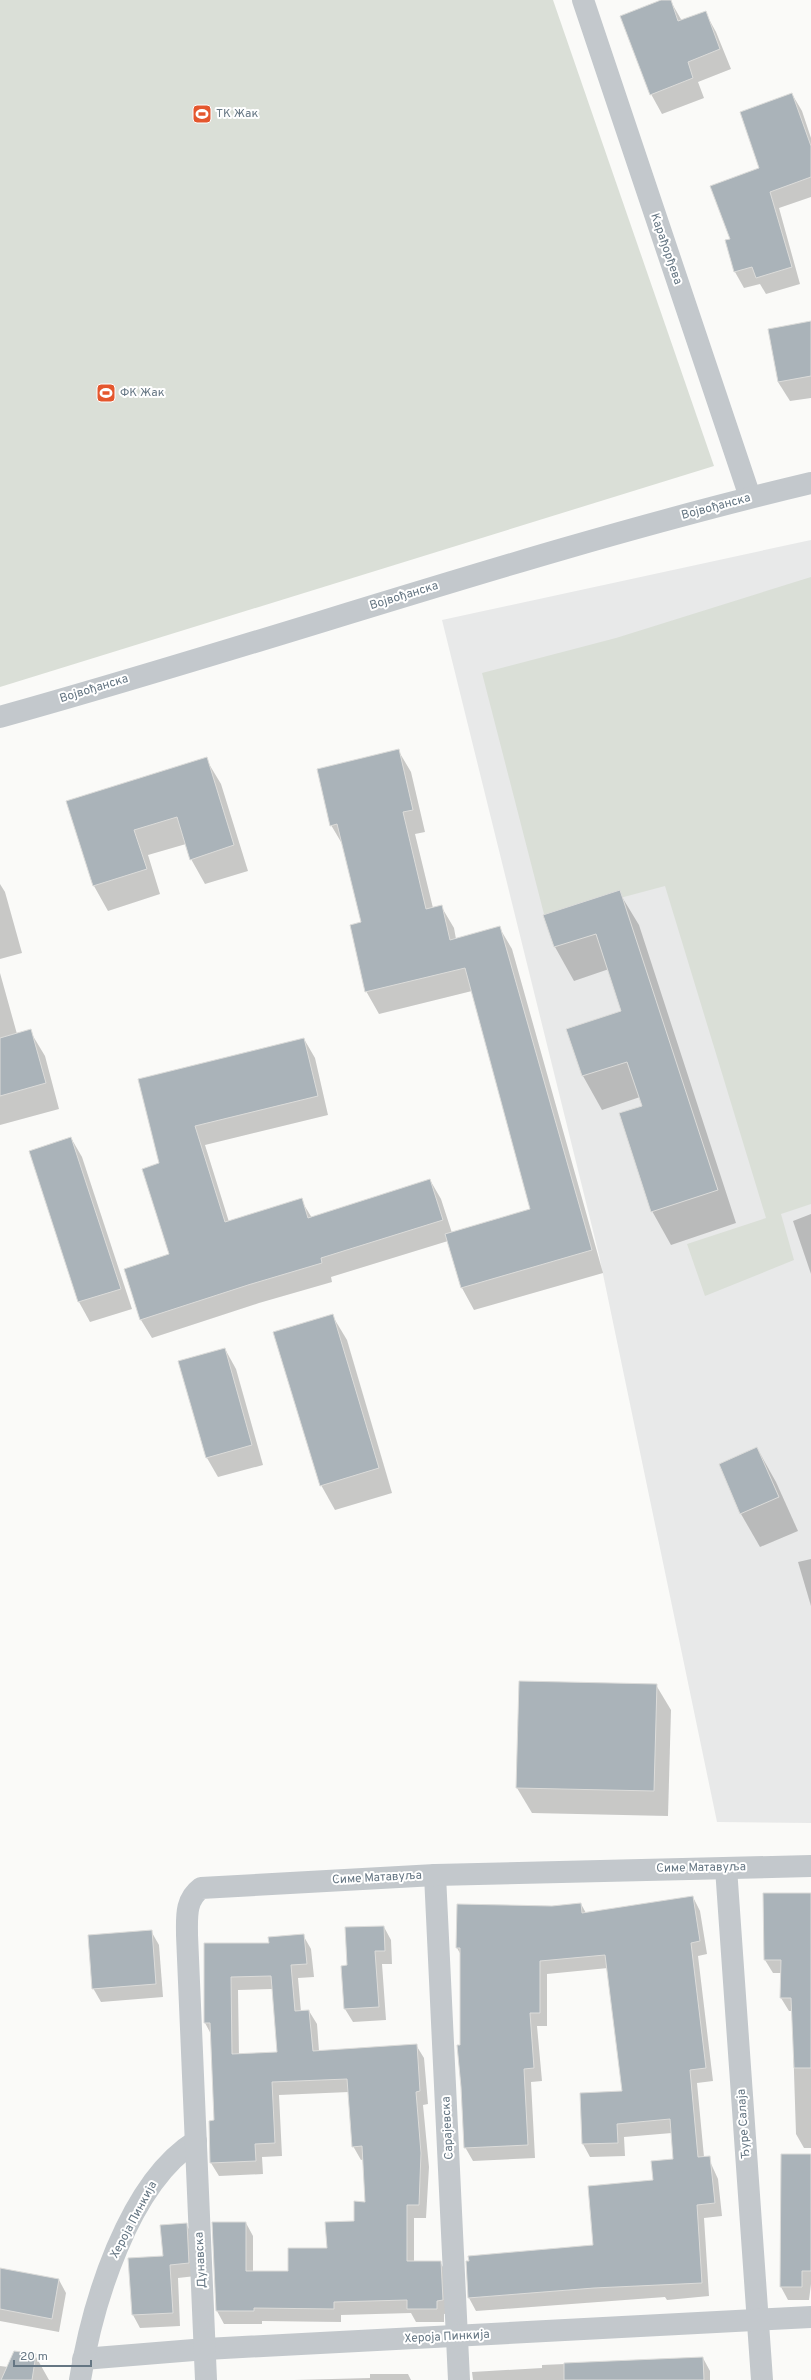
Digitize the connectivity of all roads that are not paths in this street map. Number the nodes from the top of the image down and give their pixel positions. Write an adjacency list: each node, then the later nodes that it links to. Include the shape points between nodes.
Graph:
1 (583, 0): 3 (street, Карађорђева)
2 (811, 483): 3 (street, Војвођанска)
3 (750, 498): 4 (street, Војвођанска, via 482,572)
4 (0, 717)
5 (811, 1866): 6 (street, Симе Матавуља)
6 (726, 1868): 7 (street, Симе Матавуља); 10 (street, Ђуре Салаја)
7 (435, 1875): 8 (street, Симе Матавуља, via 201,1888 193,1894 188,1909 187,1935); 11 (street, Сарајевска)
8 (196, 2141): 12 (street, Дунавска); 13 (street, Хероја Пинкија, via 180,2151 152,2183 120,2241 98,2296)
9 (811, 2317): 10 (street, Хероја Пинкија)
10 (758, 2320): 11 (street, Хероја Пинкија); 16 (street, Ђуре Салаја)
11 (458, 2336): 12 (street, Хероја Пинкија); 15 (street, Сарајевска)
12 (206, 2349): 13 (street, Хероја Пинкија); 14 (street, Дунавска)
13 (82, 2370)
14 (206, 2380)
15 (459, 2380)
16 (762, 2380)

